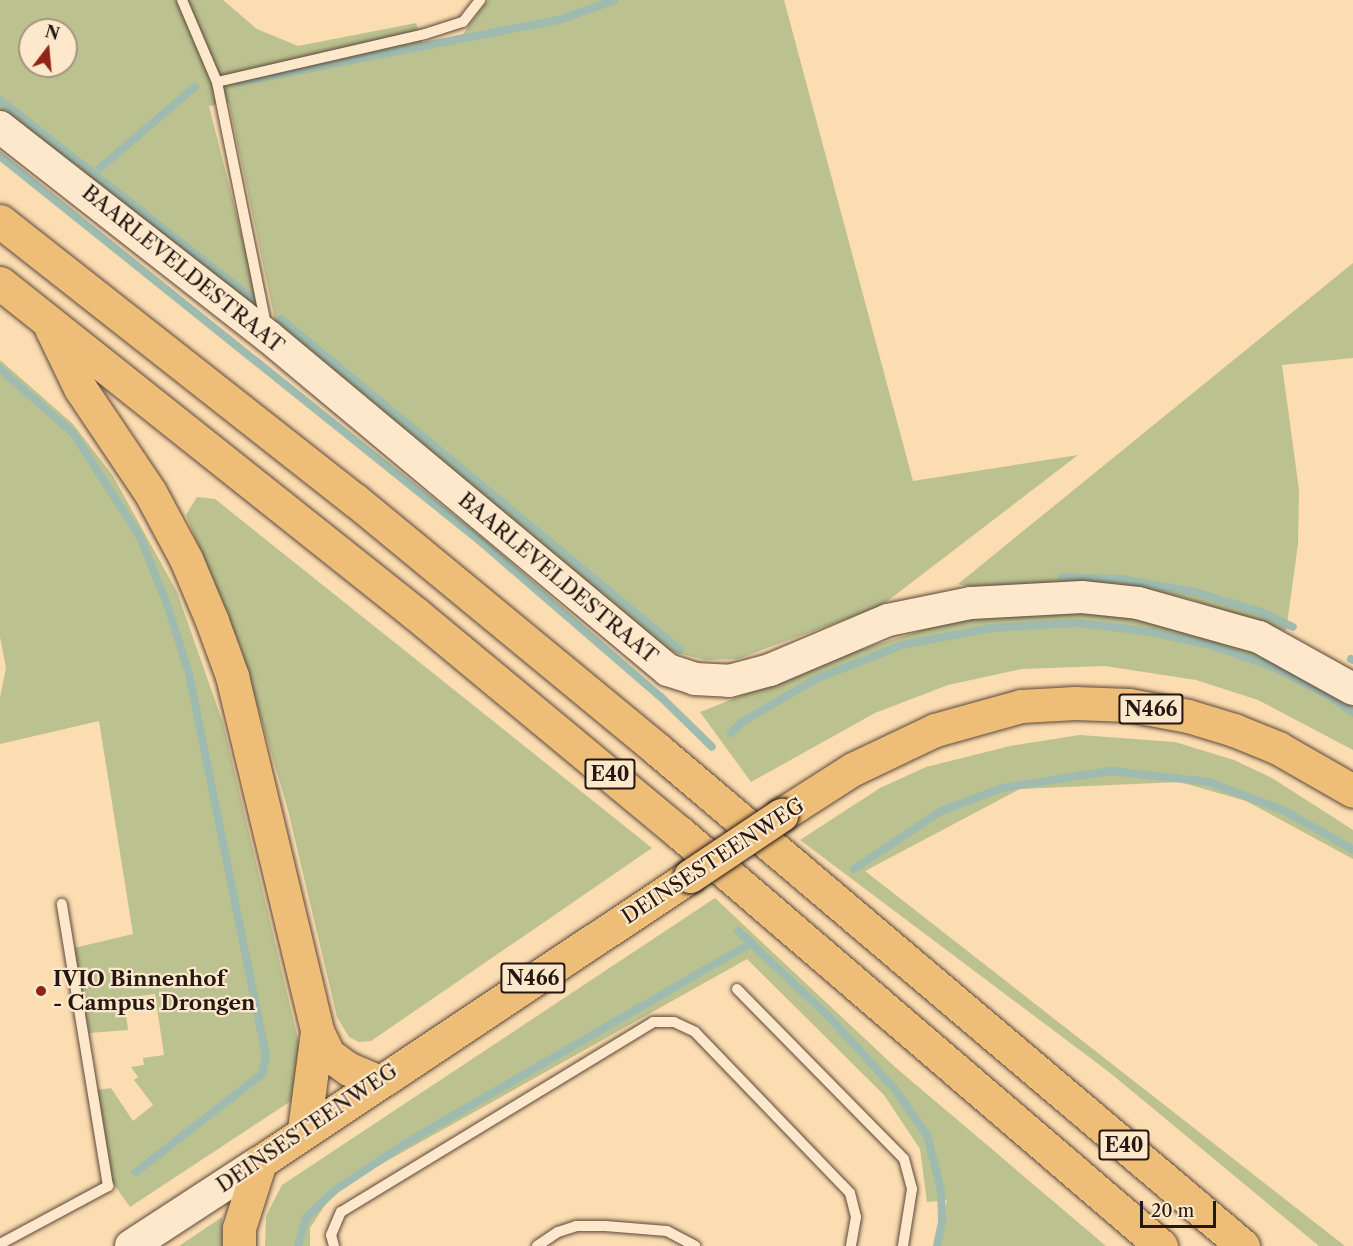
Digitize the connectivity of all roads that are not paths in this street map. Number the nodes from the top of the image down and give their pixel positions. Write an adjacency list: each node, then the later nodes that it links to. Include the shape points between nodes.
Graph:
1 (182, 0): 3 (lane)
2 (480, 0): 3 (lane, via 464,22)
3 (217, 82): 8 (lane)
4 (0, 127): 8 (street, BAARLEVELDESTRAAT)
5 (0, 221): 26 (main road, E40, via 374,515)
6 (0, 283): 7 (main road, E40)
7 (46, 318): 13 (main road, via 81,387 150,492 186,559 212,621 232,676); 25 (main road, E40, via 416,614 680,833)
8 (269, 337): 9 (street, BAARLEVELDESTRAAT, via 630,641 668,670 695,679 729,681 770,670 888,620 971,603 1082,597 1138,603 1259,637)
9 (1353, 688)
10 (1353, 791): 14 (main road, DEINSESTEENWEG / N466, bridge, via 1278,748 1216,724 1130,705 1021,706 935,730 853,769)
11 (62, 904): 17 (lane, via 108,1186)
12 (737, 989): 24 (lane, via 904,1159 912,1190)
13 (316, 1031): 14 (main road, via 328,1054 349,1069); 15 (main road)
14 (377, 1081): 15 (main road, DEINSESTEENWEG / N466)
15 (304, 1130): 16 (main road, DEINSESTEENWEG / N466)
16 (260, 1162): 18 (street, DEINSESTEENWEG / N466); 19 (main road, via 239,1228)
17 (0, 1244)
18 (130, 1246)
19 (239, 1246)
20 (334, 1246): 23 (lane, via 331,1235 341,1212 653,1023 674,1022 696,1032 850,1193 856,1217)
21 (537, 1246): 22 (lane, via 576,1226 668,1231)
22 (695, 1246)
23 (851, 1246)
24 (903, 1246)
25 (1161, 1246)
26 (1243, 1246)

